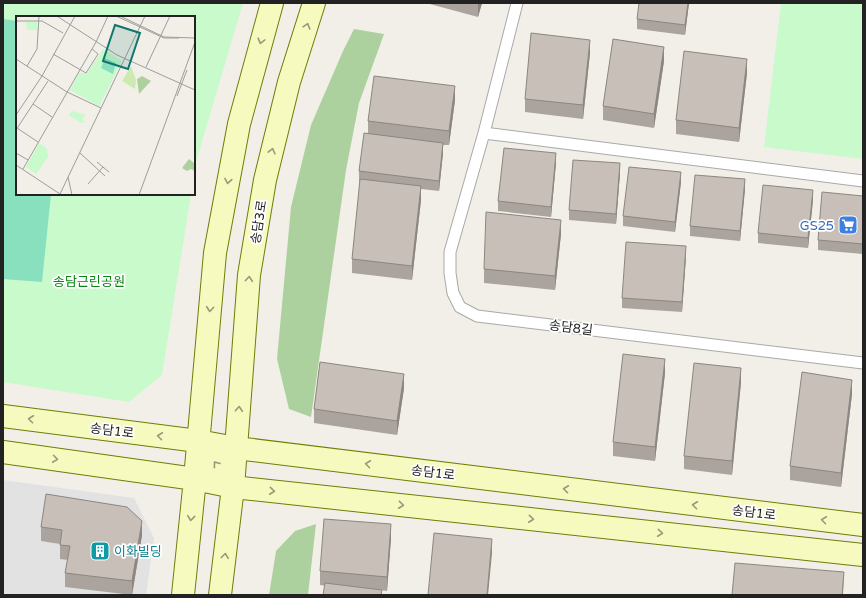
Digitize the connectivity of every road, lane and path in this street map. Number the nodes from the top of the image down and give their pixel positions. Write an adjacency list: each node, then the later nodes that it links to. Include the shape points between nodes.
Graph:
1 (272, 3): 8 (main road, one-way to 8, via 238,124 215,252)
2 (314, 3): 9 (main road, 송담3로, one-way to 2, via 249,275 264,180 289,82)
3 (517, 3): 4 (lane, 송담8길)
4 (484, 133): 5 (lane); 6 (lane, 송담8길, via 450,252 453,293 460,307 477,316)
5 (863, 181)
6 (863, 363)
7 (3, 416): 8 (main road, 송담1로, one-way to 7)
8 (198, 441): 9 (main road, 송담1로); 11 (main road); 12 (main road, one-way to 8)
9 (236, 448): 12 (main road, 송담3로); 13 (main road, 송담1로, one-way to 9)
10 (3, 452): 11 (main road, one-way to 11)
11 (195, 479): 12 (main road); 15 (main road, one-way to 15)
12 (233, 487): 14 (main road, one-way to 14); 16 (main road, 송담3로, one-way to 12)
13 (863, 525)
14 (863, 555)
15 (183, 595)
16 (220, 595)

